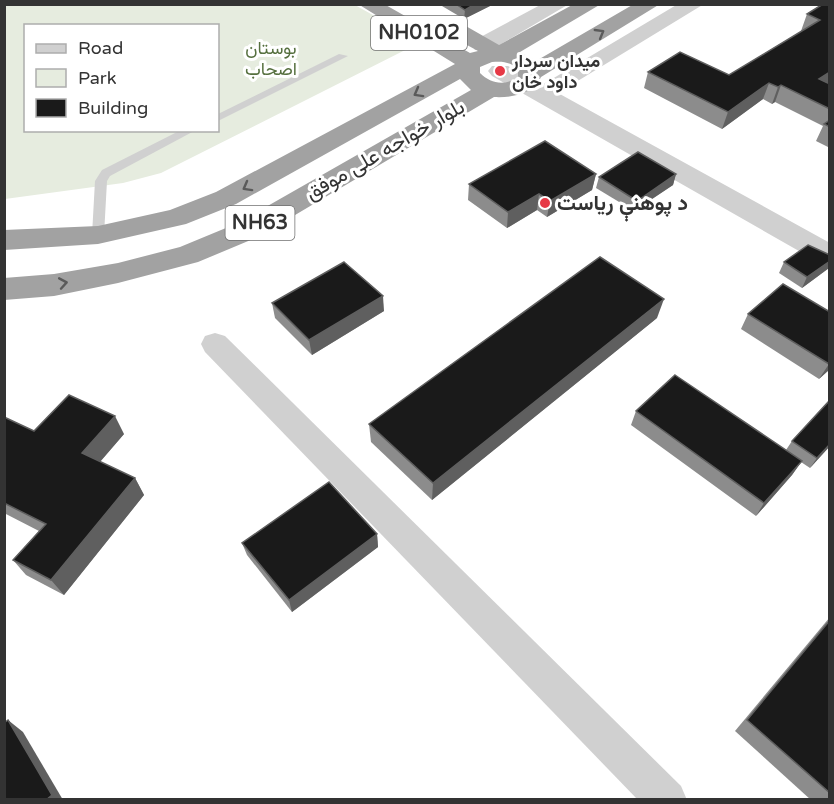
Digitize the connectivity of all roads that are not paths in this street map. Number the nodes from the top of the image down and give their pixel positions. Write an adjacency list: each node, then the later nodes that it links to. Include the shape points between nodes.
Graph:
1 (368, 4): 8 (highway, NH0102)
2 (408, 4): 8 (highway, NH0102)
3 (559, 4): 8 (street)
4 (591, 4): 8 (highway, NH63)
5 (650, 4): 8 (highway, NH63, one-way to 5)
6 (694, 4): 8 (street, via 551,88)
7 (343, 56): 9 (lane)
8 (493, 68): 11 (highway, بلوار خواجه علی موفق / NH63, one-way to 11, via 226,198 176,218); 13 (street); 14 (highway, بلوار خواجه علی موفق / NH63, one-way to 8, via 118,273 198,251 248,230)
9 (219, 118)
10 (187, 132): 11 (lane, via 106,173 101,181)
11 (98, 235): 12 (highway, بلوار خواجه علی موفق / NH63)
12 (4, 240)
13 (830, 256)
14 (4, 289)
15 (215, 344): 16 (street)
16 (667, 800)

